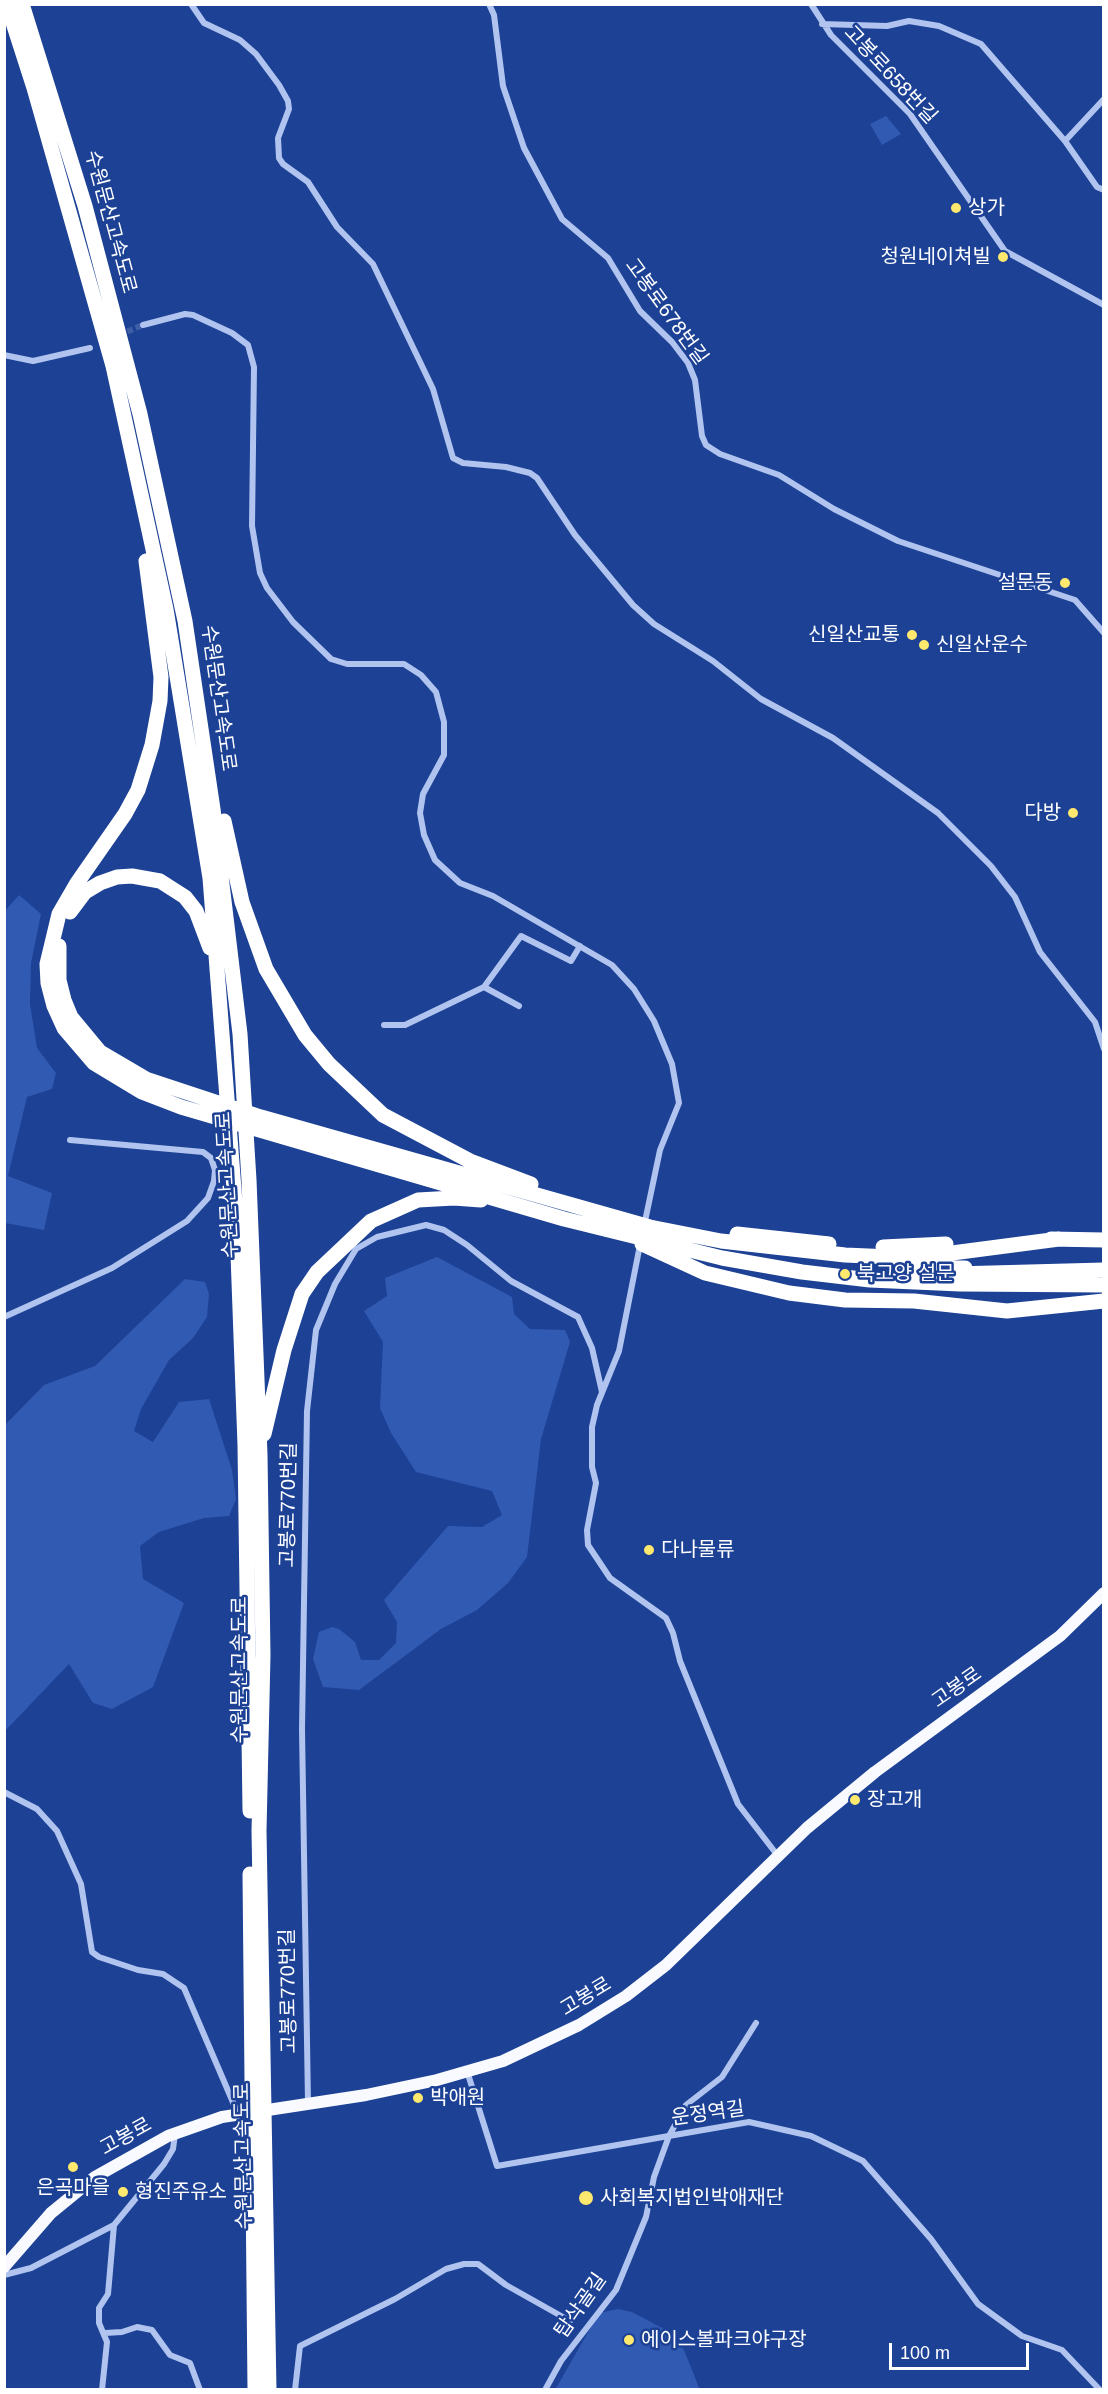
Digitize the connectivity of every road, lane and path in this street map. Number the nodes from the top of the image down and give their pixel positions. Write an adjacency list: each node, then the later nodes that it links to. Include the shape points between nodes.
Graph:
1 (7, 4): 14 (highway, 수원문산고속도로)
2 (22, 4): 16 (highway, 수원문산고속도로, via 85,206 140,414)
3 (191, 4): 22 (street, via 204,23 240,40 256,54 279,85 288,109 278,138 279,158 308,182 333,221 373,264 433,389 453,458 463,463 506,467 537,478 575,535 633,605 654,624 713,661 761,699 834,738 938,813 991,866 1015,897 1040,952 1095,1022)
4 (489, 4): 15 (street, 고봉로678번길, via 494,15 503,86 524,148 562,219 608,258 640,311 688,363 695,380 706,445 720,454 779,475 834,509 898,541 1075,600)
5 (811, 4): 6 (street, 고봉로658번길)
6 (822, 24): 8 (street, via 888,26 909,21 939,26 981,44); 10 (street, 고봉로658번길, via 910,114 1005,251)
7 (1104, 99): 8 (street)
8 (1065, 141): 9 (street, via 1097,188)
9 (1104, 190)
10 (1104, 306)
11 (143, 325): 17 (street, via 193,315 248,345 254,367 252,526 257,564 267,588 293,622 331,659 347,664 404,664 430,683 440,701 445,733 440,765 420,802 421,824 431,852 460,883 493,896)
12 (90, 348): 13 (street, via 33,361)
13 (4, 355)
14 (112, 366): 19 (highway, 수원문산고속도로, via 177,671 210,878); 24 (highway, via 154,609 160,701 138,790 77,883 59,914 51,939 48,983 64,1028 94,1064 134,1088 171,1103)
15 (1104, 633)
16 (194, 674): 25 (highway, via 242,902 266,969 305,1035 382,1115 470,1161); 38 (highway, 수원문산고속도로, via 229,933 245,1101)
17 (580, 946): 18 (street, via 571,961 521,936); 37 (street, via 612,966 634,989 654,1021 674,1073 678,1103 660,1150 619,1350)
18 (484, 987): 20 (street); 21 (street, via 405,1025)
19 (220, 989): 25 (highway, via 206,932 196,911 185,897 160,881 132,876 100,883 85,892 65,921 58,960 64,1000 84,1035 100,1052 122,1066 175,1090 261,1117); 44 (highway, 수원문산고속도로, via 232,1142 245,1445)
20 (519, 1006)
21 (384, 1025)
22 (1104, 1049)
23 (70, 1140): 36 (street, via 203,1152 211,1158 214,1181 208,1198 187,1221 112,1268)
24 (564, 1219): 26 (highway); 38 (highway, via 492,1201 454,1198 418,1200 371,1221 317,1272 302,1294 284,1350)
25 (630, 1220): 27 (highway)
26 (615, 1231): 33 (highway, via 722,1258 802,1272 960,1284); 35 (highway, via 705,1273 789,1293 1007,1311)
27 (683, 1232): 28 (highway, via 724,1232 846,1246); 30 (highway); 31 (highway, via 720,1247 818,1267 954,1274)
28 (1059, 1239): 29 (highway); 30 (highway, via 914,1258 845,1255)
29 (1104, 1240)
30 (721, 1241): 31 (highway, via 845,1263)
31 (1052, 1270): 33 (highway)
32 (1104, 1270): 33 (highway)
33 (1077, 1277): 34 (highway)
34 (1104, 1285)
35 (1104, 1301)
36 (4, 1317)
37 (602, 1392): 41 (street, via 592,1427 596,1483 588,1545 610,1578 666,1618 738,1804); 45 (street, 고봉로770번길, via 592,1348 578,1317 511,1281 444,1230 426,1225 377,1237 356,1249 331,1293 316,1330 307,1411 302,1729)
38 (260, 1454): 44 (highway, 수원문산고속도로)
39 (1104, 1593): 41 (main road, 고봉로, via 1060,1636 875,1772)
40 (4, 1792): 46 (street, via 37,1809 57,1831 81,1884 92,1952 138,1970 163,1974 184,1988)
41 (778, 1856): 43 (main road, 고봉로, via 666,1965 626,1996 570,2030 502,2061)
42 (756, 2023): 49 (street, 탑삭골길, via 722,2078 686,2104)
43 (467, 2071): 45 (main road, 고봉로); 49 (street, 운정역길, via 497,2166)
44 (258, 2078): 48 (highway, 수원문산고속도로)
45 (308, 2104): 46 (main road, 고봉로)
46 (238, 2114): 47 (main road, 고봉로)
47 (175, 2133): 50 (street, via 173,2149 164,2164); 51 (main road, 고봉로, via 95,2176 51,2213)
48 (259, 2134): 57 (highway, 수원문산고속도로); 58 (highway, 수원문산고속도로)
49 (669, 2136): 60 (street, 탑삭골길, via 654,2176 646,2217 616,2290 561,2361); 61 (street, 운정역길, via 749,2122 811,2136 863,2161 931,2239 978,2304 1022,2336 1062,2350)
50 (114, 2225): 52 (street, via 31,2268); 54 (street, via 108,2294 99,2308 99,2323)
51 (4, 2267)
52 (4, 2275)
53 (570, 2321): 59 (street, via 506,2285 478,2264 464,2264 446,2269 300,2346)
54 (105, 2333): 55 (street); 56 (street, via 136,2327 152,2330 170,2355 190,2363)
55 (102, 2390)
56 (200, 2390)
57 (255, 2390)
58 (269, 2390)
59 (295, 2390)
60 (544, 2390)
61 (1100, 2390)

